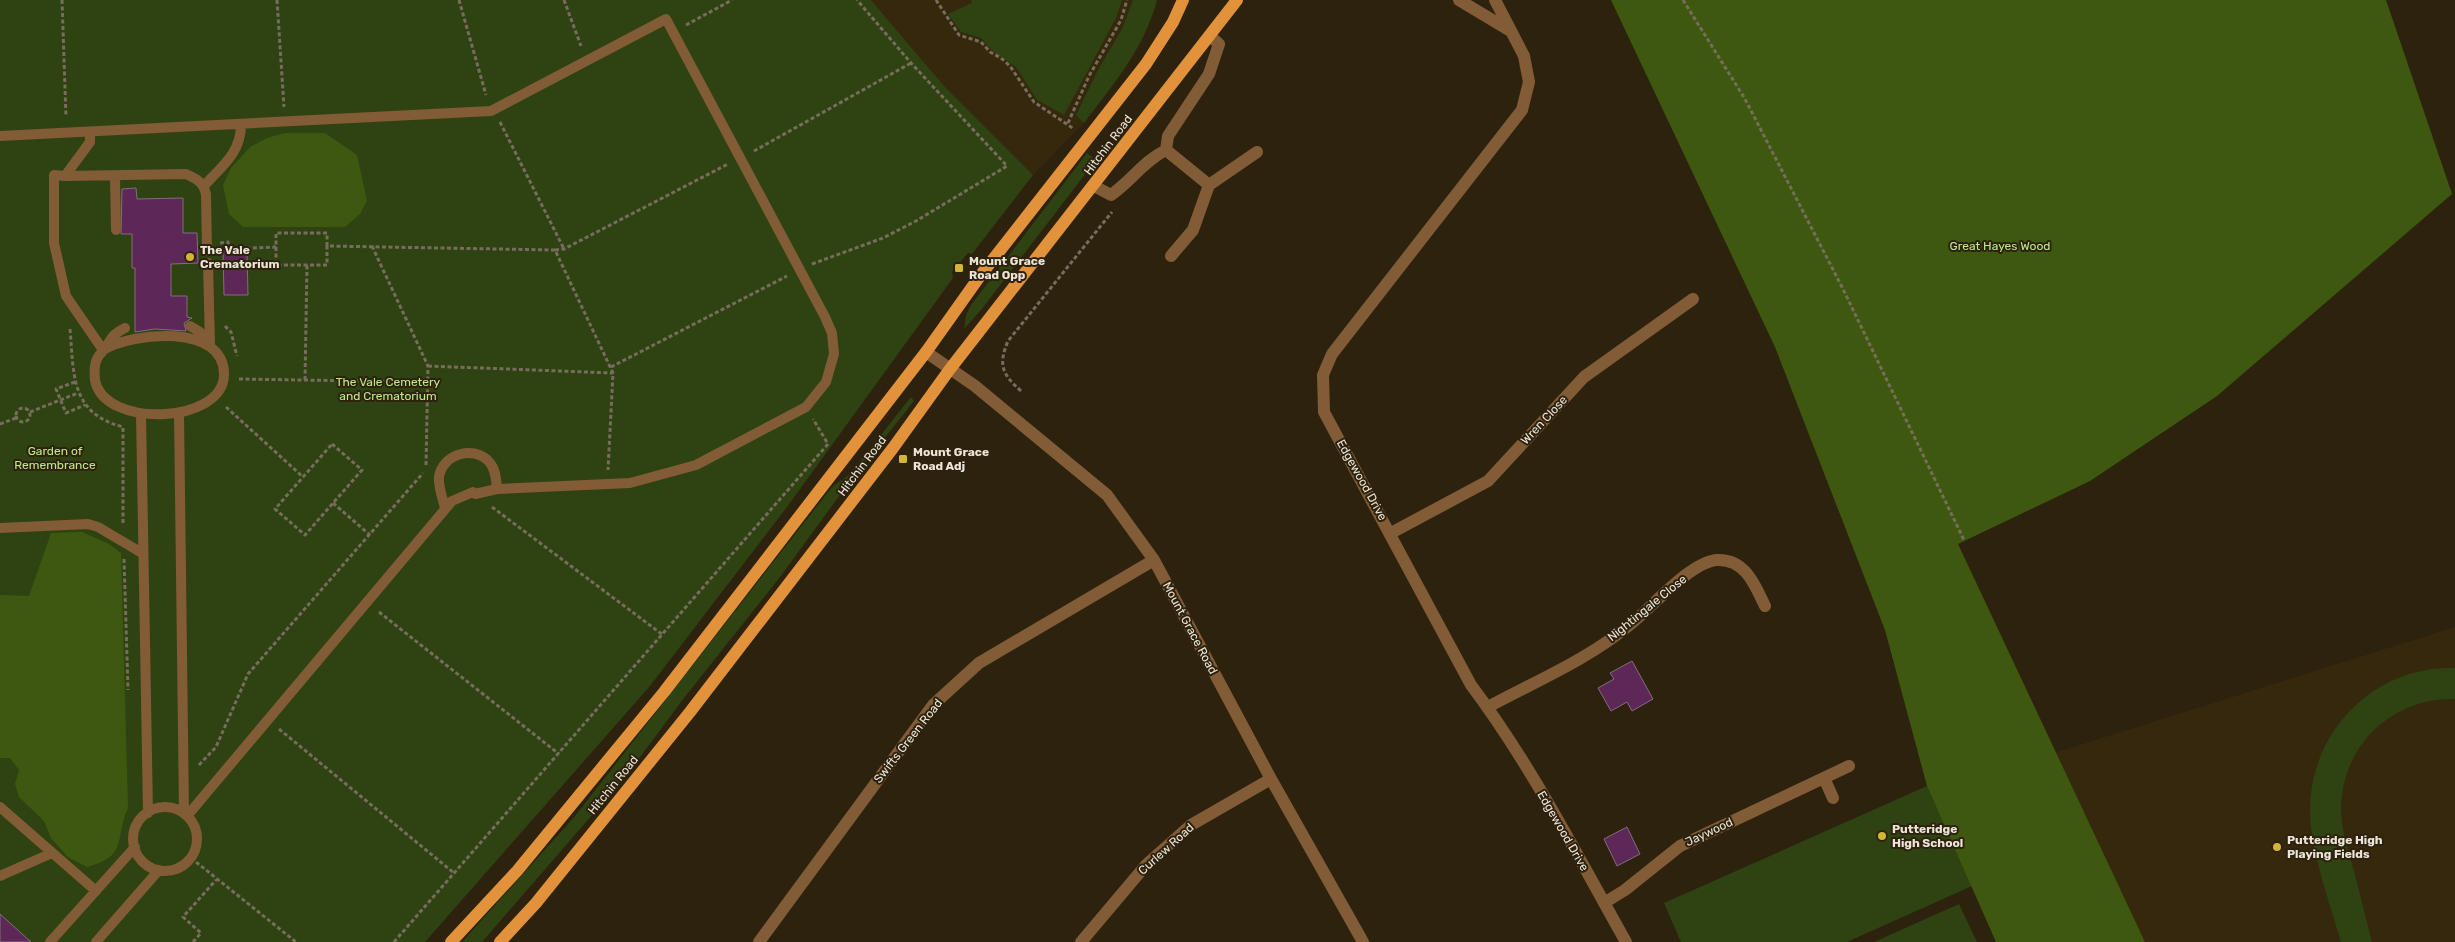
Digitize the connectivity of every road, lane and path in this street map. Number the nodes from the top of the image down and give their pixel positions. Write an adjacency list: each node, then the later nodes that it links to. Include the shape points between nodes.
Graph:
1 (62, 0): 22 (path, via 67,82)
2 (277, 0): 19 (path)
3 (459, 0): 18 (path)
4 (564, 0): 17 (path)
5 (732, 0): 15 (path)
6 (857, 0): 41 (path, via 911,64 1006,166 883,238 827,256)
7 (936, 0): 8 (path, via 959,35 981,42 1001,58 1034,102 1068,123 1121,20)
8 (1127, 0)
9 (1183, 0): 47 (main road, Hitchin Road, via 1146,64 980,276)
10 (1237, 0): 16 (main road, Hitchin Road)
11 (1459, 0): 14 (street, Edgewood Drive)
12 (1495, 0): 14 (street, Edgewood Drive)
13 (1683, 0): 76 (path, via 1745,99 1829,262)
14 (1509, 30): 74 (street, Edgewood Drive, via 1524,56 1529,82 1522,110 1332,354 1323,375 1324,412)
15 (673, 33): 17 (lane, via 666,19); 41 (lane)
16 (1210, 36): 24 (street, via 1219,44 1209,74 1168,136); 30 (main road, Hitchin Road)
17 (586, 61): 18 (lane)
18 (492, 111): 19 (lane); 37 (path)
19 (284, 123): 20 (lane)
20 (240, 125): 21 (lane); 29 (lane, via 237,150)
21 (90, 132): 22 (lane); 26 (lane, via 90,142)
22 (66, 133): 23 (lane)
23 (0, 136)
24 (1166, 150): 28 (street); 30 (street, via 1150,158 1128,183 1111,195)
25 (1257, 152): 28 (street)
26 (65, 176): 27 (lane); 46 (lane, via 54,176 54,243 66,296)
27 (115, 176): 29 (lane, via 186,174 197,178); 32 (lane)
28 (1209, 185): 38 (street, via 1193,230)
29 (204, 186): 35 (lane)
30 (1094, 186): 50 (main road, Hitchin Road)
31 (1114, 210): 56 (path, via 1008,342 1002,366)
32 (116, 230)
33 (327, 246): 34 (path); 36 (path, via 327,233 276,233); 40 (path, via 327,265)
34 (372, 246): 48 (path); 49 (path, via 554,250)
35 (207, 247): 36 (path, via 228,242 229,249)
36 (276, 247): 40 (path, via 276,265)
37 (564, 249)
38 (1171, 256)
39 (208, 263): 45 (lane)
40 (307, 265): 53 (path)
41 (800, 270): 49 (path); 61 (lane, via 832,333 834,354 826,382)
42 (1694, 299): 74 (street, Wren Close, via 1584,377 1488,481)
43 (190, 326): 45 (lane, via 200,332)
44 (125, 328): 46 (lane, via 110,337)
45 (210, 345): 46 (lane, via 154,336); 63 (lane, via 222,361 224,376 221,388 214,398)
46 (103, 350): 64 (lane, via 94,367 97,387 103,398)
47 (926, 352): 50 (street, Mount Grace Road); 107 (main road, Hitchin Road, via 664,692 517,871)
48 (428, 366): 51 (path); 55 (path)
49 (611, 367): 51 (path)
50 (950, 370): 78 (street, Mount Grace Road, via 975,386 1107,495); 108 (main road, Hitchin Road, via 690,712 536,903)
51 (613, 373): 68 (path)
52 (239, 379): 53 (path)
53 (305, 380): 55 (path)
54 (75, 382): 58 (path, via 56,389)
55 (427, 382): 75 (path, via 426,470)
56 (1022, 391)
57 (78, 393): 58 (path)
58 (60, 400): 59 (path, via 66,412); 62 (path)
59 (85, 405)
60 (226, 407): 67 (path)
61 (806, 407): 68 (lane, via 696,465 630,483); 81 (path, via 828,444)
62 (30, 412): 65 (path, via 21,408); 65 (path, via 26,422)
63 (180, 412): 64 (lane); 88 (lane)
64 (141, 414): 77 (lane)
65 (16, 418): 66 (path)
66 (0, 424)
67 (303, 477): 71 (path, via 275,509 306,535); 71 (path, via 332,444 339,450 362,470)
68 (608, 485): 69 (lane)
69 (497, 488): 70 (lane); 72 (lane, via 495,472 484,457 473,453 459,454 449,459 439,477)
70 (475, 494): 72 (lane, via 463,496); 81 (path)
71 (333, 503): 75 (path)
72 (444, 508): 79 (lane)
73 (0, 528): 77 (lane, via 88,524)
74 (1391, 533): 82 (street, Edgewood Drive, via 1471,685)
75 (370, 535): 88 (path, via 248,674 216,747)
76 (1964, 540)
77 (142, 553): 91 (lane)
78 (1154, 560): 87 (street, Mount Grace Road); 109 (street, Swifts Green Road, via 979,663 933,705)
79 (366, 602): 83 (lane); 84 (path)
80 (1765, 606): 82 (street, Nightingale Close, via 1749,574 1740,566 1727,561 1706,563 1591,652)
81 (663, 635): 84 (path)
82 (1488, 707): 101 (street, Edgewood Drive, via 1557,819)
83 (268, 719): 92 (lane); 97 (path)
84 (559, 754): 97 (path)
85 (1848, 766): 86 (street, Jaywood)
86 (1824, 778): 89 (street); 101 (street, Jaywood, via 1680,846)
87 (1270, 779): 110 (street, Curlew Road, via 1191,825 1146,865); 111 (street, Mount Grace Road)
88 (183, 781): 92 (lane)
89 (1833, 798)
90 (0, 807): 94 (lane)
91 (148, 813): 92 (lane, via 166,808); 93 (lane, via 136,828)
92 (185, 814): 95 (lane, via 193,823 197,841)
93 (135, 847): 96 (lane, via 145,864); 100 (lane)
94 (52, 853): 98 (lane); 100 (lane)
95 (191, 858): 96 (lane, via 177,869); 99 (path)
96 (159, 870): 103 (lane)
97 (454, 873): 106 (path)
98 (0, 876)
99 (216, 880): 104 (path, via 183,917 201,932); 105 (path)
100 (96, 890): 102 (lane)
101 (1604, 904): 112 (street, Edgewood Drive)
102 (50, 942)
103 (96, 942)
104 (193, 942)
105 (296, 942)
106 (394, 942)
107 (451, 942)
108 (500, 942)
109 (758, 942)
110 (1081, 942)
111 (1363, 942)
112 (1626, 942)

